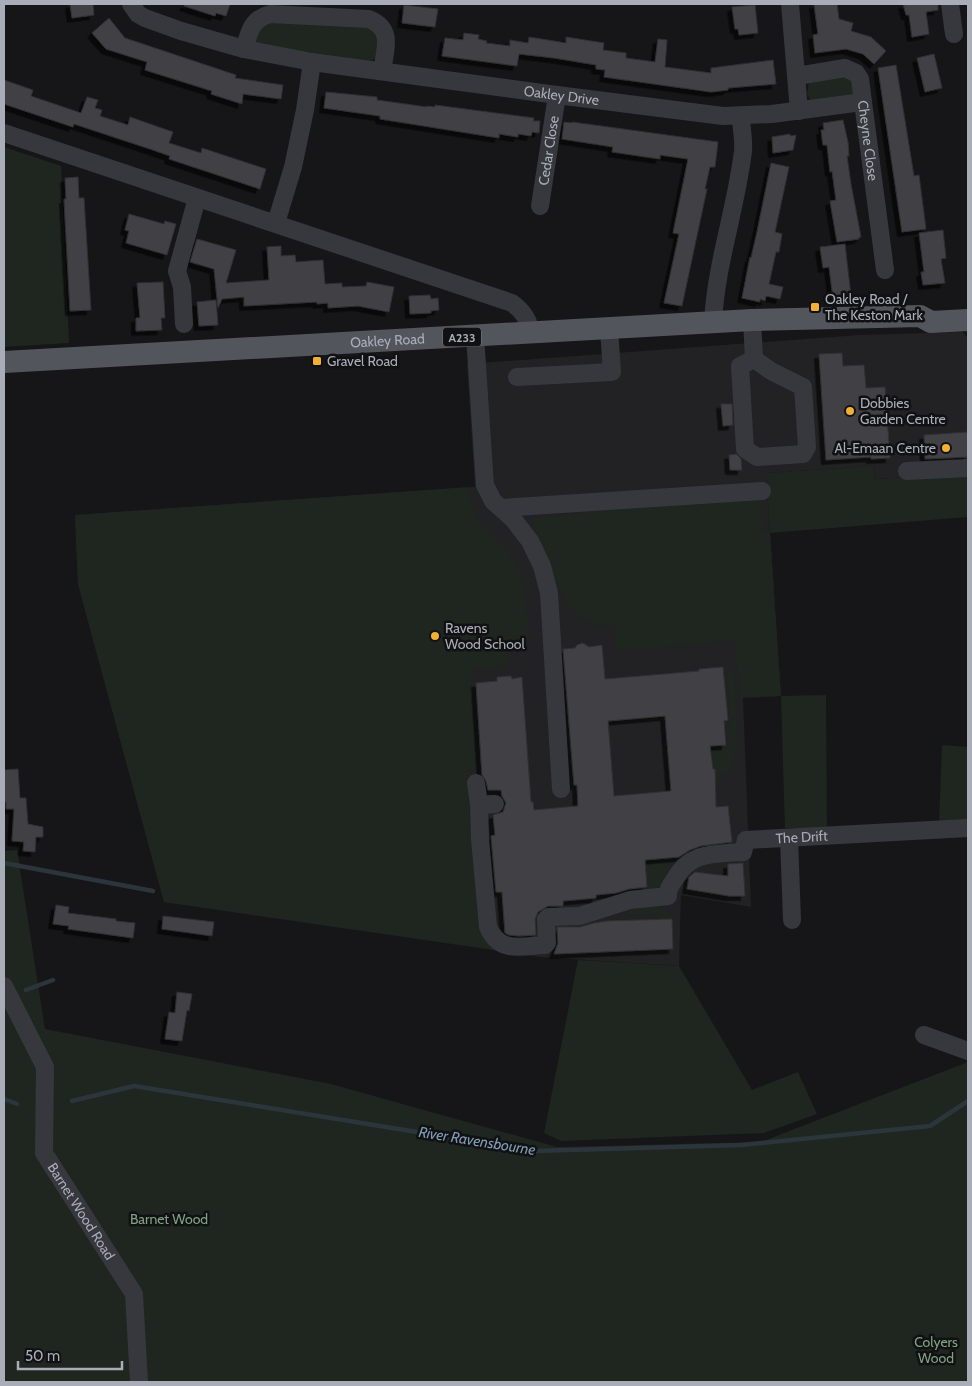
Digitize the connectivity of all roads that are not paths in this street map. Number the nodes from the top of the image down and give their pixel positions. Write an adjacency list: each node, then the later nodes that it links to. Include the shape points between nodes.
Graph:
1 (131, 4): 5 (street, Oakley Drive, via 145,18)
2 (790, 4): 8 (street)
3 (950, 4): 4 (street)
4 (954, 34)
5 (244, 49): 6 (street, Oakley Drive); 7 (street, via 252,25 270,14 369,19 378,22 386,37)
6 (312, 62): 7 (street, Oakley Drive); 16 (street, via 293,167)
7 (382, 71): 9 (street, Oakley Drive)
8 (797, 76): 10 (street, Cheyne Close, via 845,68 851,70 860,79); 11 (street)
9 (557, 95): 12 (street, Oakley Drive); 15 (street, Cedar Close)
10 (862, 102): 11 (street, Oakley Drive); 17 (street, Cheyne Close)
11 (800, 111): 12 (street, Oakley Drive)
12 (741, 116): 22 (street, via 743,149 738,187 719,265)
13 (4, 133): 14 (street)
14 (197, 198): 16 (street); 23 (street, via 177,271 182,287)
15 (540, 206)
16 (276, 223): 25 (street, via 512,303 530,325)
17 (885, 270)
18 (968, 305): 19 (main road, Oakley Road / A233, via 930,308)
19 (920, 316): 20 (main road, Oakley Road / A233); 21 (main road, Oakley Road / A233, via 931,322)
20 (752, 320): 22 (main road, Oakley Road / A233); 27 (street)
21 (968, 320)
22 (713, 322): 24 (main road, Oakley Road / A233)
23 (184, 324)
24 (609, 328): 25 (main road, Oakley Road / A233); 29 (street, via 612,372)
25 (530, 333): 26 (main road, Oakley Road / A233)
26 (475, 336): 28 (main road, Oakley Road / A233); 33 (street, via 484,485)
27 (754, 359): 27 (street, via 803,387 807,447 803,454 757,457 745,449 740,366)
28 (4, 362)
29 (517, 377)
30 (968, 468): 31 (street)
31 (907, 471)
32 (762, 491): 33 (street)
33 (501, 508): 35 (street, via 530,541 542,566 549,593)
34 (476, 783): 37 (street, The Drift, via 487,805 480,839 488,927 492,937 507,947 547,943 548,917 580,916 630,900 668,896 680,870 700,856 743,852 746,840)
35 (561, 789)
36 (968, 828): 37 (street, The Drift)
37 (789, 838): 38 (street)
38 (792, 920)
39 (4, 986): 42 (street, Barnet Wood Road, via 45,1068 44,1152 134,1294)
40 (924, 1035): 41 (street)
41 (968, 1051)
42 (139, 1382)

